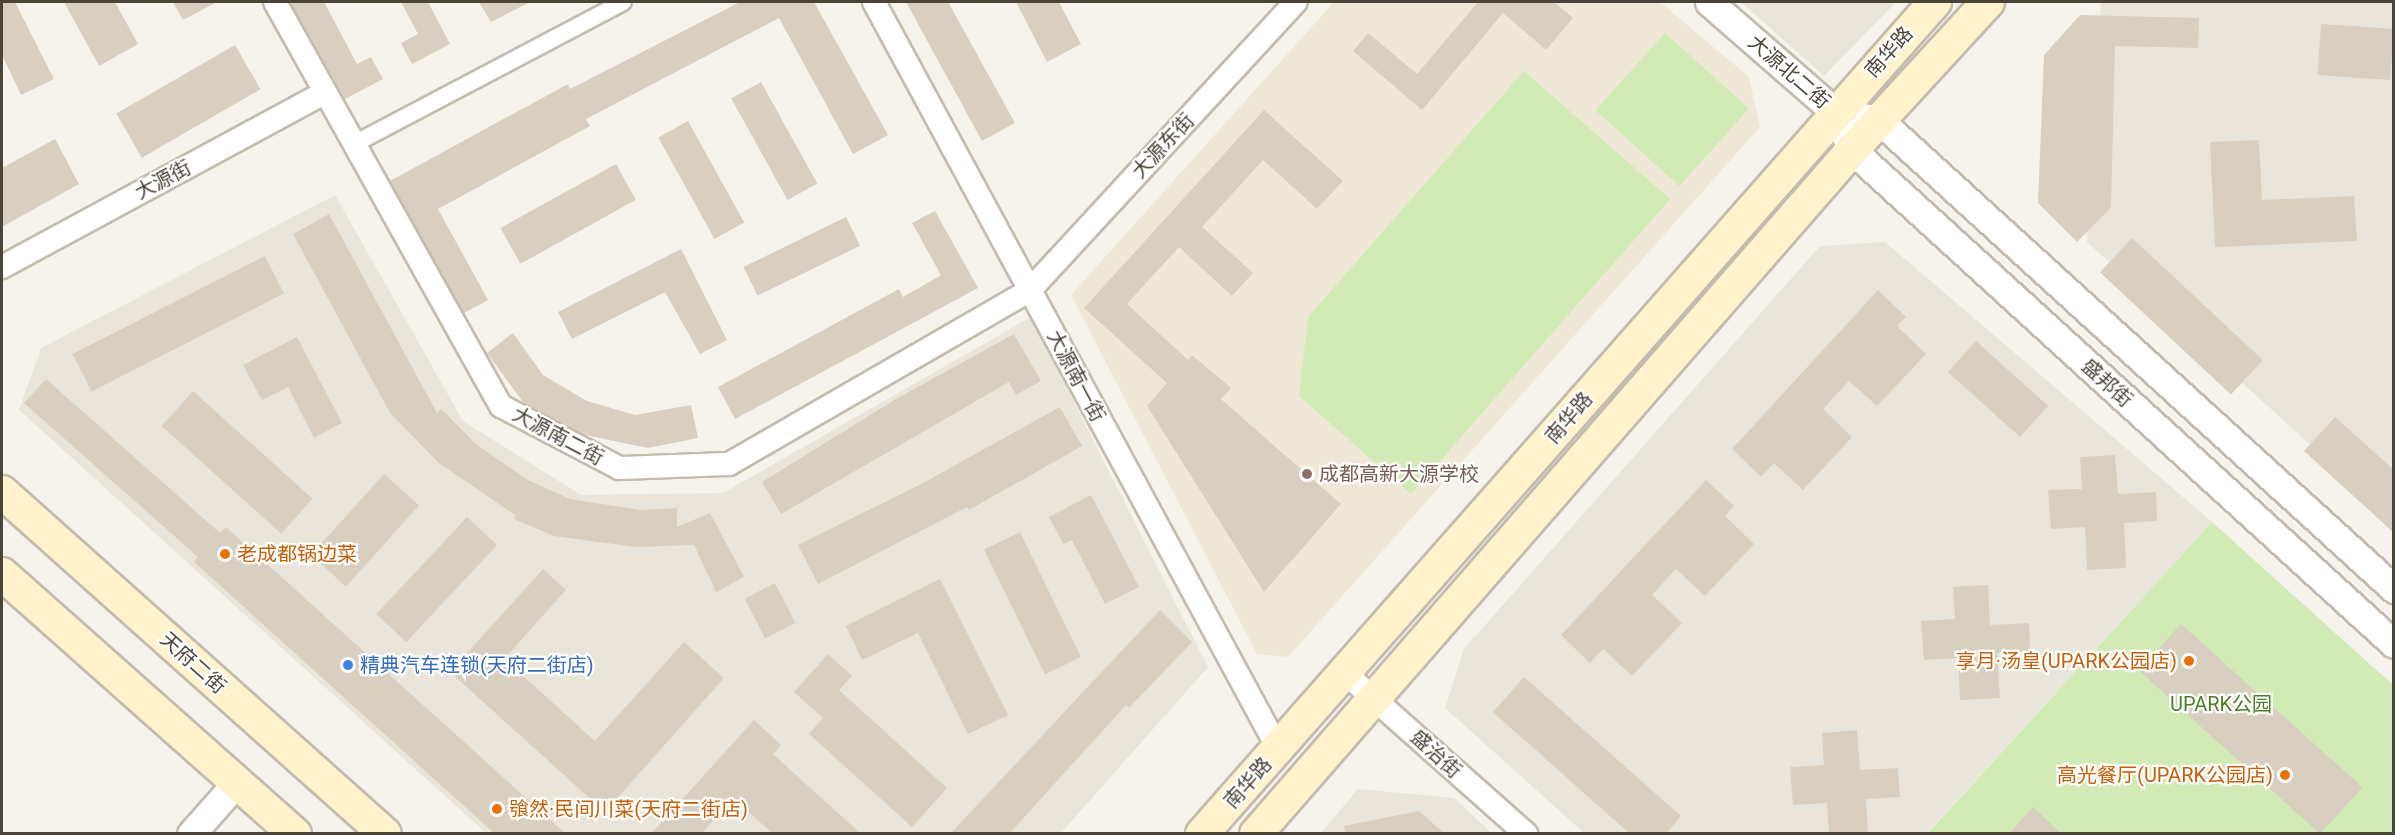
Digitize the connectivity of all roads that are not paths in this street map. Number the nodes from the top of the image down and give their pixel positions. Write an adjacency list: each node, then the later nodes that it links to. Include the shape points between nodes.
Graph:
1 (275, 2): 8 (street, 大源南二街)
2 (623, 2): 11 (street)
3 (874, 2): 14 (street, 大源南一街)
4 (1296, 2): 14 (street, 大源东街)
5 (1709, 2): 9 (street, 大源北二街)
6 (1935, 2): 9 (main road, 南华路)
7 (1988, 2): 10 (main road, 南华路)
8 (325, 92): 11 (street, 大源南二街); 13 (street, 大源街)
9 (1835, 112): 10 (street, 大源北二街); 12 (street, 盛邦街); 19 (main road, 南华路)
10 (1879, 120): 12 (main road, 南华路); 17 (street, 盛邦街)
11 (354, 144): 14 (street, 大源南二街, via 501,406 619,468 729,464)
12 (1852, 150): 18 (street, 盛邦街); 20 (main road, 南华路)
13 (2, 267)
14 (1030, 290): 21 (street, 大源南一街)
15 (2, 492): 25 (main road, 天府二街)
16 (2, 573): 22 (main road)
17 (2394, 589)
18 (2394, 644)
19 (1346, 674): 20 (street, 盛治街); 21 (main road, 南华路)
20 (1371, 697): 27 (main road, 南华路); 28 (street, 盛治街)
21 (1278, 750): 26 (main road, 南华路)
22 (237, 782): 23 (street); 24 (main road)
23 (191, 834)
24 (295, 834)
25 (386, 834)
26 (1202, 834)
27 (1256, 834)
28 (1526, 834)

